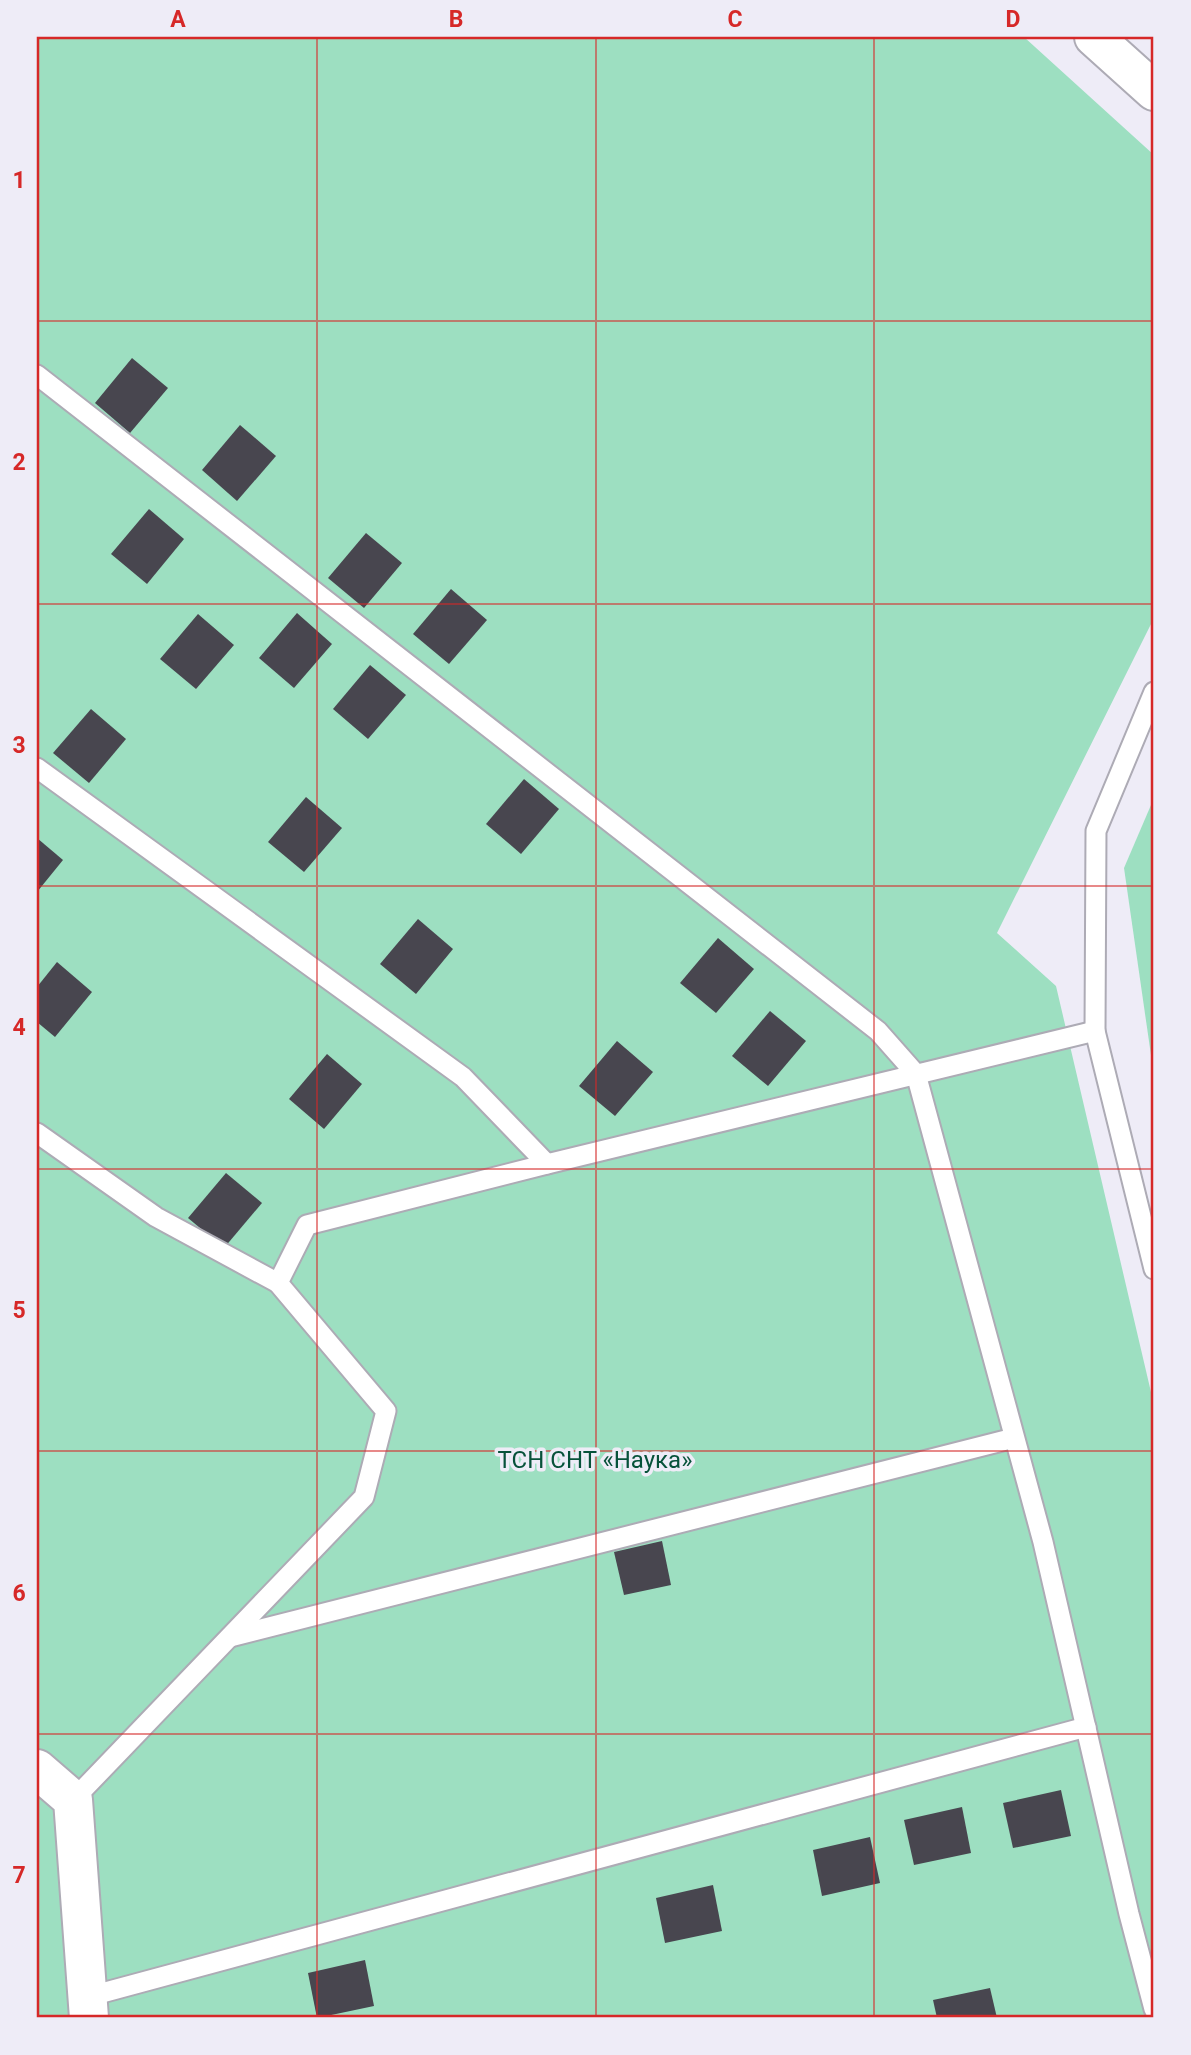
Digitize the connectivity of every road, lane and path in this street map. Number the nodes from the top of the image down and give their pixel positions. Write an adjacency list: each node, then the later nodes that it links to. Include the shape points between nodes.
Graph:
1 (1094, 37): 2 (street)
2 (1138, 66)
3 (37, 375): 7 (lane, via 878,1031)
4 (1154, 692): 6 (lane, via 1096,831)
5 (37, 768): 9 (lane, via 463,1077)
6 (1095, 1031): 7 (lane); 10 (lane)
7 (916, 1074): 9 (lane); 12 (lane)
8 (37, 1133): 11 (lane, via 156,1217)
9 (547, 1164): 11 (lane, via 307,1225)
10 (1154, 1269)
11 (278, 1283): 13 (lane, via 386,1411 364,1497)
12 (1014, 1438): 13 (lane); 14 (lane)
13 (230, 1637): 16 (lane)
14 (1086, 1727): 17 (lane); 18 (lane)
15 (37, 1769): 16 (street)
16 (73, 1800): 17 (street)
17 (88, 2008)
18 (1154, 2009)

